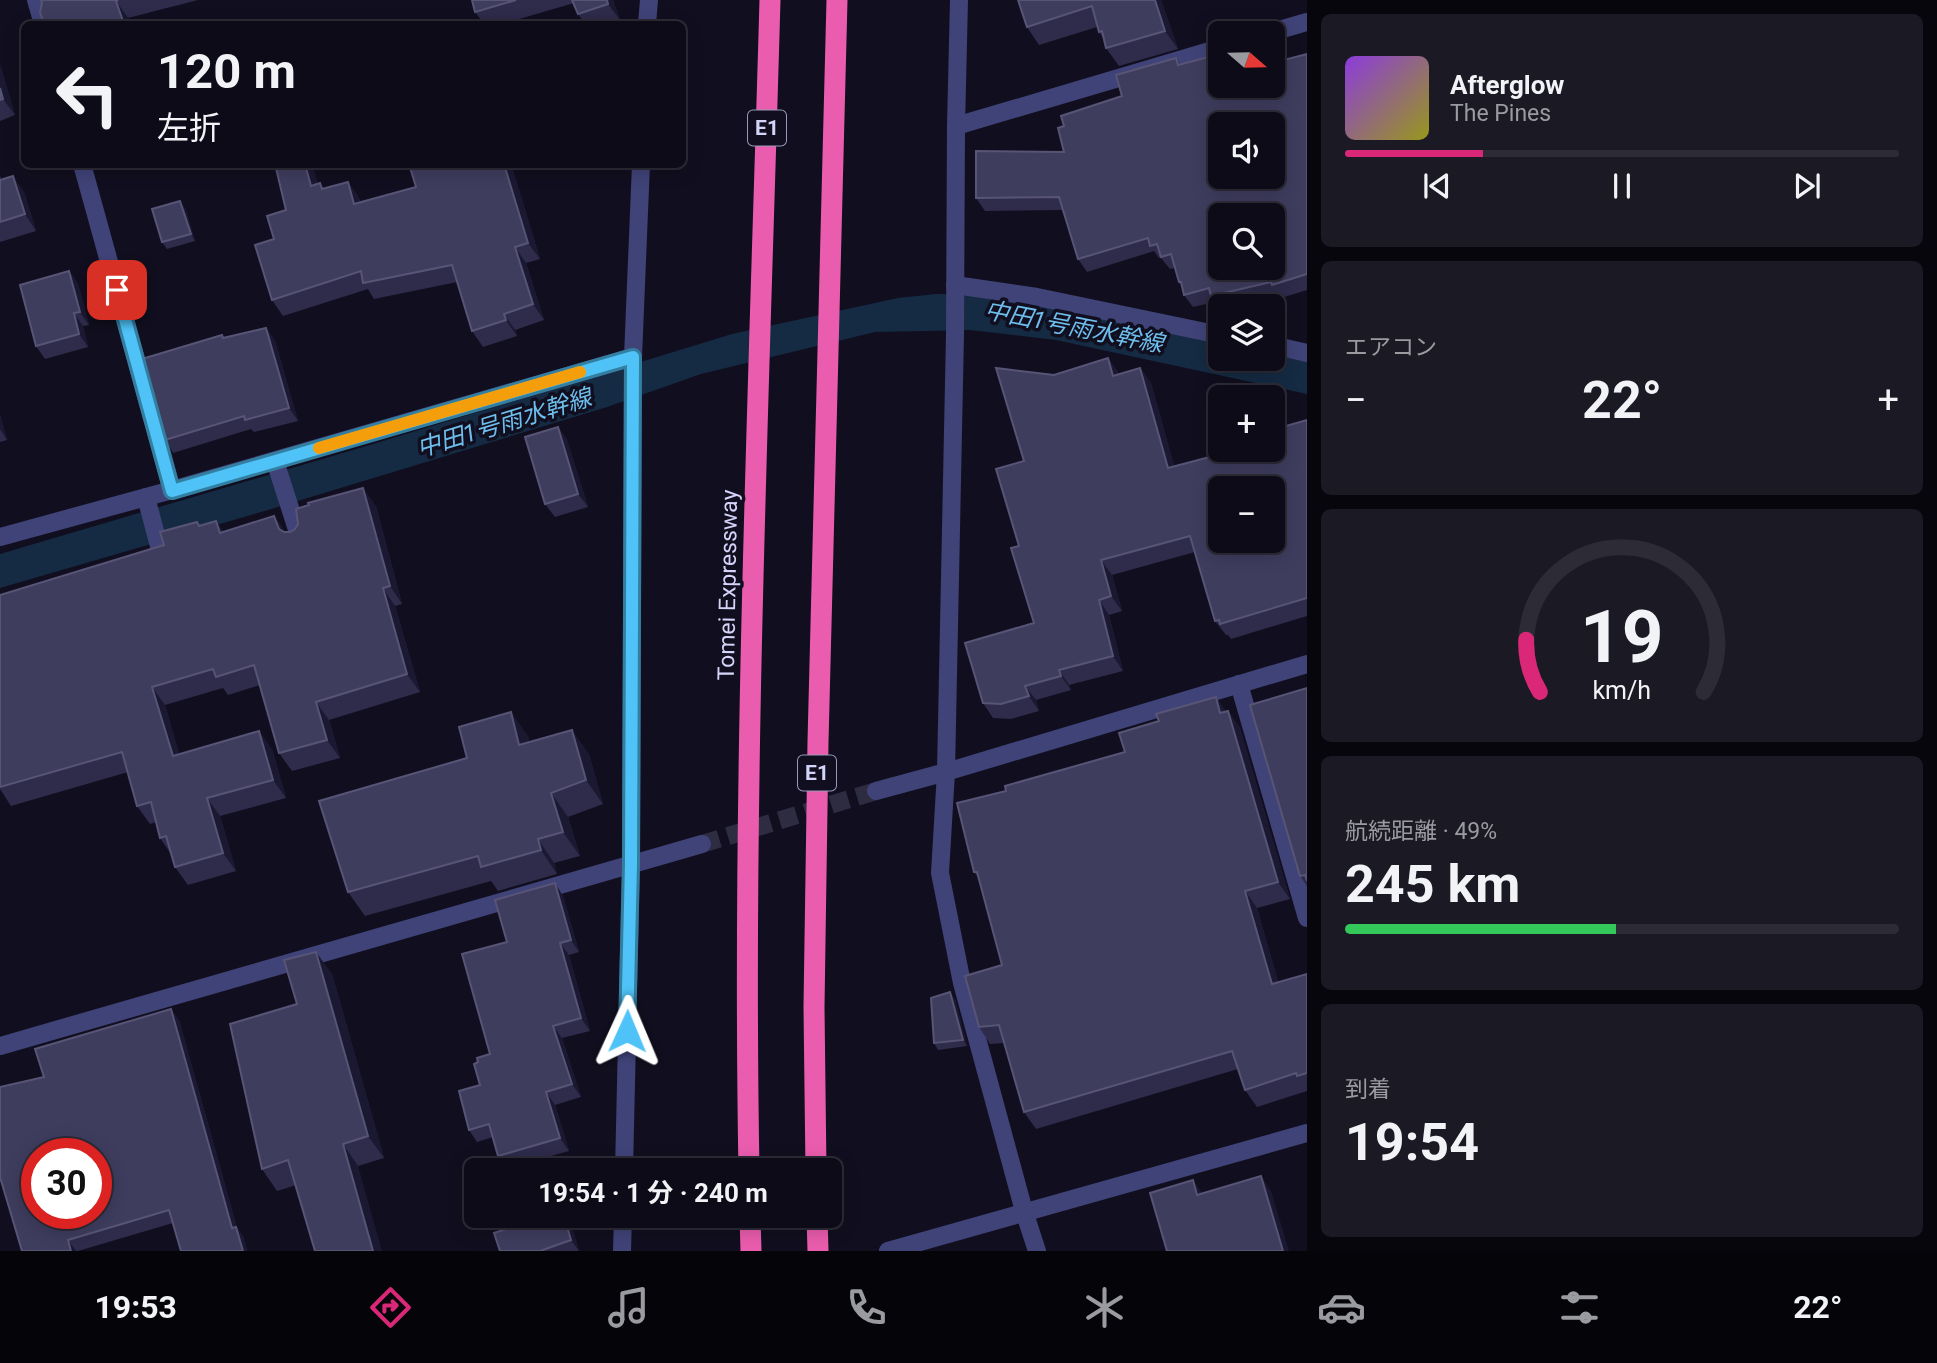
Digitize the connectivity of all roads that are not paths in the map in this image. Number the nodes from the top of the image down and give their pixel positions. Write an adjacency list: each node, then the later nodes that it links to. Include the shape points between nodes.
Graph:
1 (36, 0): 6 (street)
2 (649, 0): 7 (street)
3 (770, 0): 35 (highway, Tomei Expressway / E1, via 750,748)
4 (837, 0): 36 (highway, E1, via 818,742)
5 (959, 0): 11 (street)
6 (42, 21)
7 (648, 21)
8 (1307, 22): 9 (street)
9 (1285, 28)
10 (1208, 52): 11 (street)
11 (956, 126): 14 (street)
12 (83, 168): 20 (street)
13 (640, 168): 18 (street)
14 (955, 287): 15 (street, via 1037,296); 27 (street)
15 (1208, 332)
16 (1285, 348): 17 (street)
17 (1307, 353)
18 (633, 358): 19 (street); 30 (street)
19 (278, 468): 20 (street); 23 (street)
20 (172, 491): 21 (street)
21 (146, 497): 22 (street); 24 (street)
22 (0, 537)
23 (300, 540)
24 (160, 550)
25 (1307, 664): 26 (street)
26 (1239, 684): 27 (street); 31 (street)
27 (946, 772): 28 (street); 37 (street, via 940,873 962,983)
28 (876, 791)
29 (702, 844): 30 (street)
30 (631, 864): 32 (street); 34 (street)
31 (1307, 918)
32 (0, 1046)
33 (1307, 1133): 37 (street)
34 (624, 1158)
35 (749, 1158)
36 (816, 1158)
37 (1024, 1211): 42 (street); 45 (street)
38 (623, 1228): 43 (street)
39 (750, 1228): 41 (highway)
40 (817, 1228): 44 (highway)
41 (751, 1249)
42 (897, 1250)
43 (622, 1251)
44 (818, 1251)
45 (1037, 1251)

